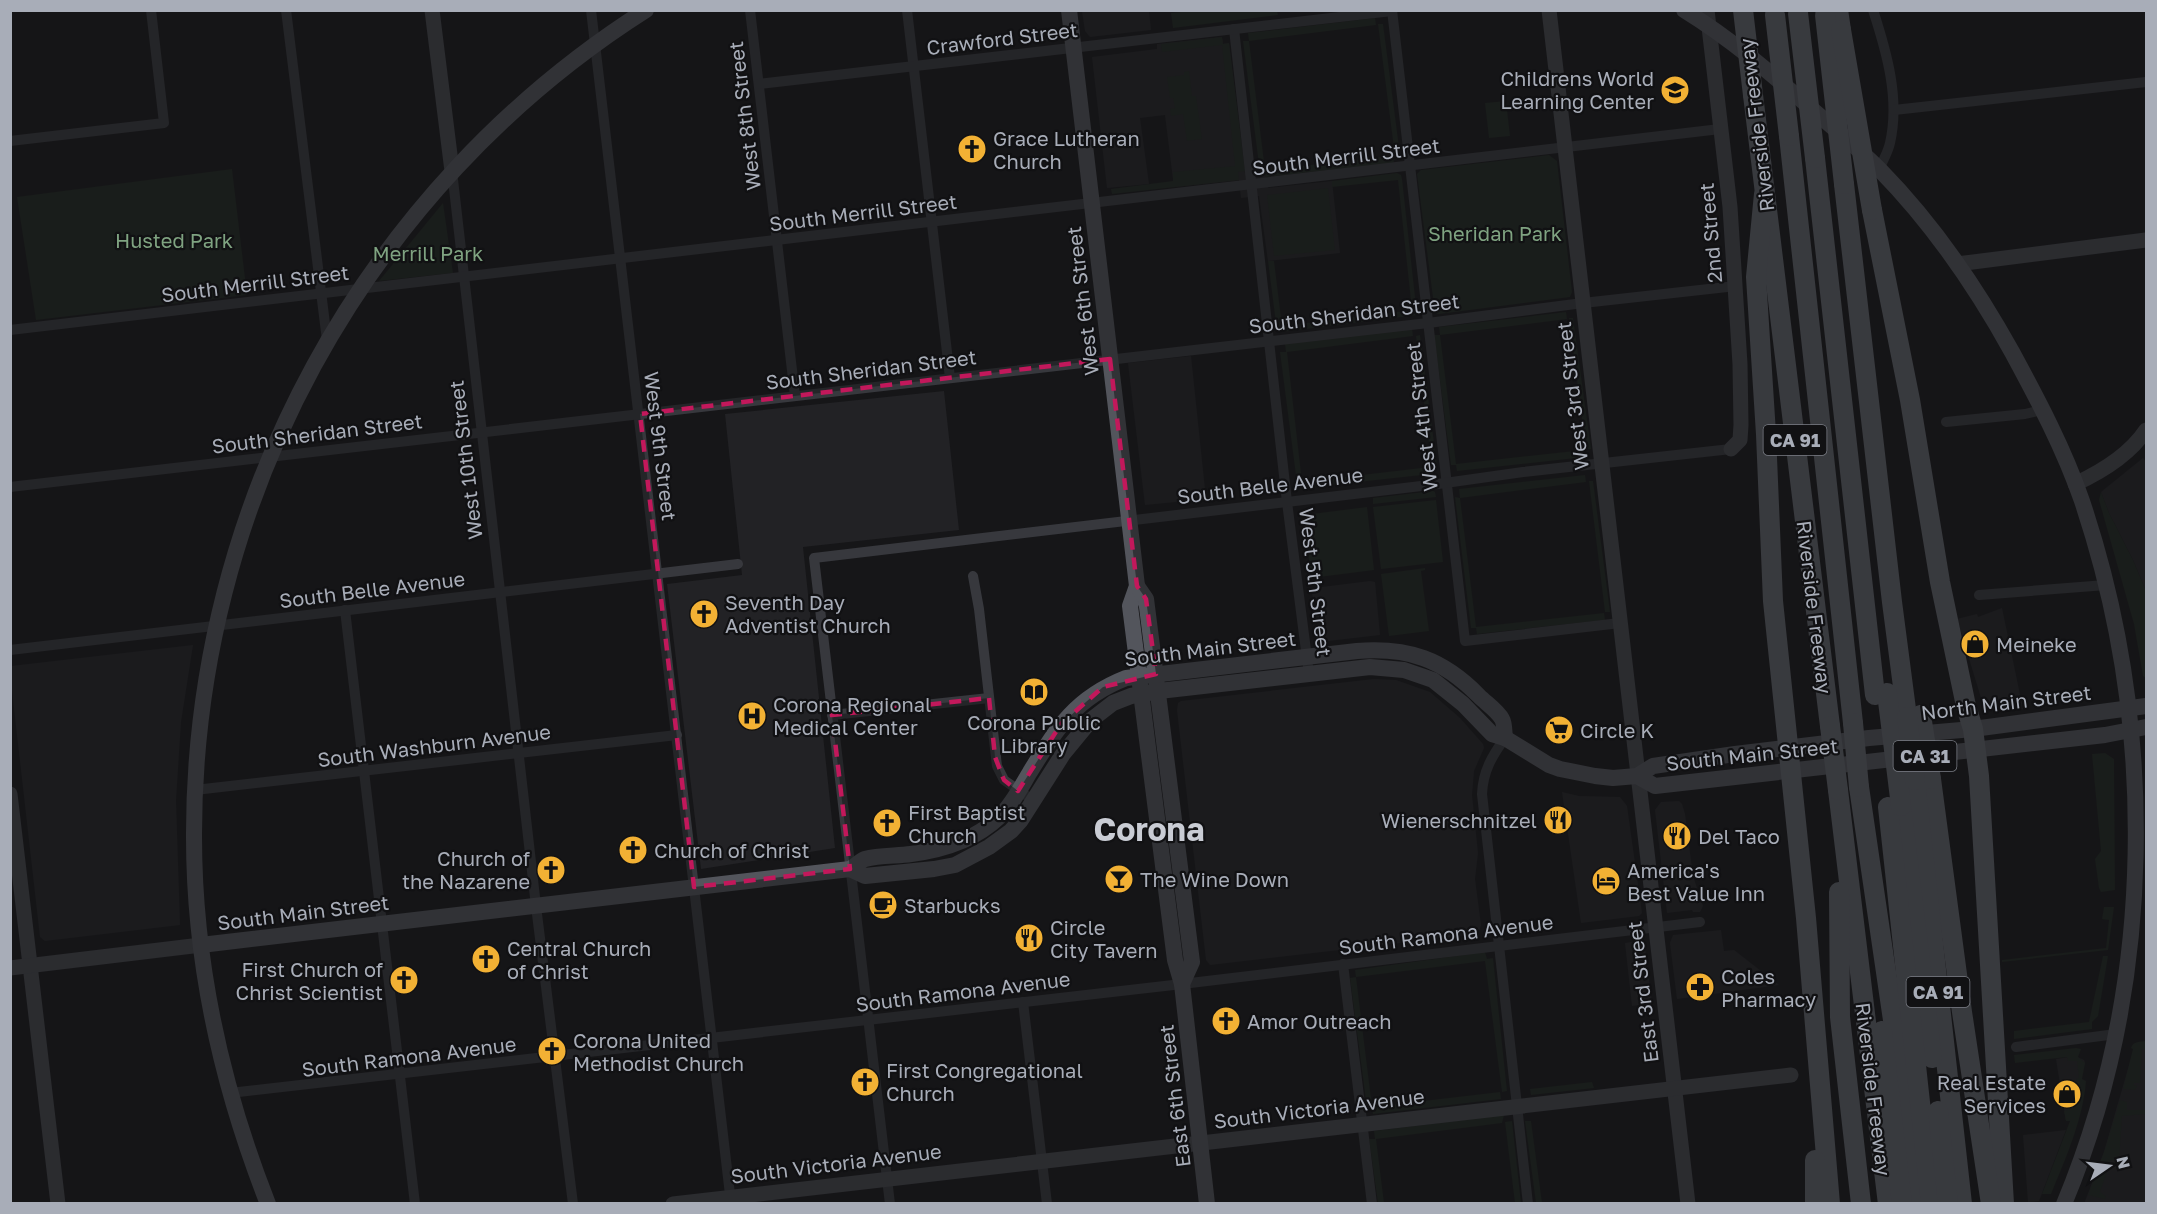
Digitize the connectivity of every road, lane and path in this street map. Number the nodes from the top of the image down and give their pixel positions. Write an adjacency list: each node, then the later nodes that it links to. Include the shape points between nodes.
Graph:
1 (151, 10): 26 (street, via 164,123)
2 (286, 10): 42 (street)
3 (432, 10): 30 (street, West 10th Street)
4 (591, 10): 19 (street, West 9th Street)
5 (646, 10): 19 (main road)
6 (750, 10): 23 (street, West 8th Street)
7 (907, 10): 21 (street)
8 (1069, 10): 20 (main road, West 6th Street)
9 (1549, 10): 27 (street, West 3rd Street)
10 (1684, 10): 17 (main road)
11 (1743, 10): 32 (highway, Riverside Freeway / CA 91, bridge)
12 (1873, 10): 24 (street, via 1891,77)
13 (1392, 11): 18 (street, Crawford Street); 28 (street, West 4th Street)
14 (1798, 12): 98 (highway, bridge, via 1864,589)
15 (1775, 13): 100 (highway, bridge)
16 (1832, 16): 83 (highway, bridge, via 1908,391 1940,582); 93 (highway, CA 91, bridge, via 1844,184 1892,602)
17 (1708, 18): 25 (street, 2nd Street); 29 (main road)
18 (1234, 29): 20 (street, Crawford Street); 31 (street, West 5th Street)
19 (595, 45): 30 (main road, via 544,84); 37 (street, West 9th Street)
20 (1073, 48): 21 (street, Crawford Street); 33 (main road, West 6th Street)
21 (914, 66): 23 (street, Crawford Street); 34 (street)
22 (2146, 82): 24 (street)
23 (759, 84): 36 (street, West 8th Street)
24 (1894, 110): 29 (street, via 1890,144)
25 (1720, 129): 27 (street, South Merrill Street); 40 (street, 2nd Street)
26 (10, 141)
27 (1564, 146): 28 (street, South Merrill Street); 43 (street, West 3rd Street)
28 (1410, 166): 31 (street, South Merrill Street); 44 (street, West 4th Street)
29 (1879, 169): 38 (main road)
30 (452, 171): 39 (street, West 10th Street); 41 (main road)
31 (1253, 185): 33 (street, South Merrill Street); 47 (street, West 5th Street)
32 (1764, 194): 87 (highway, via 1756,277 1773,601); 99 (highway, Riverside Freeway / CA 91, bridge)
33 (1092, 204): 34 (street, South Merrill Street); 48 (main road, West 6th Street)
34 (932, 222): 36 (street, South Merrill Street); 49 (street)
35 (2146, 240): 38 (street)
36 (777, 241): 37 (street, South Merrill Street); 50 (street, West 8th Street)
37 (620, 259): 39 (street, South Merrill Street); 52 (street, West 9th Street)
38 (1956, 264): 51 (main road, via 1994,319)
39 (464, 277): 41 (street, South Merrill Street); 55 (street, West 10th Street)
40 (1736, 286): 43 (street, South Sheridan Street); 56 (street, 2nd Street, via 1741,424 1740,440)
41 (361, 288): 42 (street, South Merrill Street); 46 (main road)
42 (320, 294): 45 (street, South Merrill Street); 46 (street)
43 (1582, 303): 44 (street, South Sheridan Street); 58 (street, West 3rd Street)
44 (1428, 322): 47 (street, South Sheridan Street); 59 (street, West 4th Street)
45 (10, 330)
46 (327, 340): 57 (main road)
47 (1270, 341): 48 (street, South Sheridan Street); 62 (street, West 5th Street)
48 (1110, 359): 49 (street, South Sheridan Street); 63 (main road, West 6th Street)
49 (950, 378): 50 (street, South Sheridan Street)
50 (795, 396): 52 (street, South Sheridan Street)
51 (2042, 410): 53 (street); 60 (main road)
52 (640, 414): 55 (street, South Sheridan Street); 65 (street, West 9th Street)
53 (1947, 422)
54 (2146, 430): 60 (street, via 2123,454 2094,476)
55 (483, 432): 57 (street, South Sheridan Street); 68 (street, West 10th Street)
56 (1731, 449): 58 (street, South Belle Avenue)
57 (269, 457): 61 (street, South Sheridan Street); 72 (main road, via 237,547)
58 (1601, 463): 59 (street, South Belle Avenue); 71 (street, West 3rd Street)
59 (1446, 483): 62 (street, South Belle Avenue); 71 (street, West 4th Street, via 1464,641)
60 (2075, 484): 67 (main road)
61 (10, 487)
62 (1287, 502): 63 (street, South Belle Avenue); 74 (street, West 5th Street)
63 (1130, 520): 76 (main road, West 6th Street, via 1137,586 1130,606); 81 (street, South Belle Avenue, via 814,558)
64 (738, 564): 65 (street, South Belle Avenue)
65 (658, 574): 68 (street, South Belle Avenue); 84 (street, West 9th Street)
66 (973, 576): 78 (street)
67 (2106, 585): 69 (street); 80 (main road)
68 (501, 592): 70 (street, South Belle Avenue); 89 (street, West 10th Street)
69 (1979, 595)
70 (345, 610): 72 (street, South Belle Avenue); 90 (street)
71 (1620, 623): 92 (street, West 3rd Street)
72 (216, 626): 73 (street, South Belle Avenue); 94 (main road, via 202,711)
73 (10, 650)
74 (1307, 657): 75 (street, West 5th Street); 76 (main road, South Main Street); 85 (main road, South Main Street, via 1385,650 1426,658 1467,683 1503,720)
75 (1309, 674): 77 (main road, South Main Street); 85 (main road, South Main Street, via 1370,667 1413,672 1433,680 1492,734)
76 (1148, 675): 77 (main road, East 6th Street); 95 (main road, South Main Street, via 1103,687 1078,706 1061,724)
77 (1150, 692): 97 (main road, South Main Street, via 1113,703 1090,720); 112 (main road, East 6th Street, via 1175,960)
78 (989, 698): 81 (street); 95 (street, via 997,766 1004,780)
79 (2146, 706): 80 (main road, North Main Street)
80 (2129, 708): 82 (main road); 83 (main road, North Main Street)
81 (832, 715): 101 (street)
82 (2139, 728): 88 (main road); 116 (main road, via 2136,885 2126,985)
83 (1973, 729): 86 (main road, North Main Street / CA 31); 88 (highway)
84 (677, 735): 89 (street, South Washburn Avenue); 102 (street, West 9th Street)
85 (1505, 738): 92 (main road, South Main Street, via 1560,769 1595,776); 108 (street, via 1490,761 1482,788)
86 (1869, 738): 87 (main road, South Main Street / CA 31)
87 (1788, 747): 91 (highway); 92 (main road, South Main Street, via 1653,766)
88 (1975, 750): 91 (main road, South Main Street / CA 31); 151 (highway)
89 (520, 753): 90 (street, South Washburn Avenue); 103 (street, West 10th Street)
90 (364, 771): 94 (street, South Washburn Avenue); 105 (street)
91 (1790, 772): 92 (main road, South Main Street, via 1655,786); 113 (highway)
92 (1637, 776): 106 (street, East 3rd Street)
93 (1923, 780): 149 (highway, CA 91); 150 (highway)
94 (195, 790): 107 (main road, via 194,853)
95 (1018, 791): 97 (street); 101 (main road, South Main Street, via 998,817 948,847 865,859)
96 (10, 794): 110 (street)
97 (1034, 801): 101 (main road, South Main Street, via 1011,831 955,865 866,876)
98 (1894, 806): 147 (highway); 148 (highway, via 1932,1057)
99 (1843, 832): 143 (highway, via 1840,1017); 144 (highway, Riverside Freeway / CA 91)
100 (1866, 836): 145 (highway, via 1861,855); 146 (highway)
101 (850, 869): 102 (main road, South Main Street); 115 (street)
102 (694, 887): 103 (main road, South Main Street); 117 (street, West 9th Street)
103 (536, 906): 105 (main road, South Main Street); 119 (street, West 10th Street)
104 (1700, 922): 106 (street, South Ramona Avenue)
105 (381, 924): 107 (main road, South Main Street); 120 (street)
106 (1656, 929): 108 (street, South Ramona Avenue); 122 (street, East 3rd Street, via 1653,962 1662,975)
107 (201, 945): 110 (street, South Main Street); 123 (main road)
108 (1499, 949): 109 (street, South Ramona Avenue); 124 (street)
109 (1343, 964): 112 (street, South Ramona Avenue); 125 (street)
110 (30, 965): 111 (street, South Main Street); 130 (street)
111 (10, 968)
112 (1182, 984): 114 (street, South Ramona Avenue); 126 (main road, East 6th Street)
113 (1813, 998): 141 (highway); 142 (highway)
114 (1023, 1002): 115 (street, South Ramona Avenue); 127 (street)
115 (868, 1020): 117 (street, South Ramona Avenue); 128 (street)
116 (2116, 1034): 118 (street); 152 (main road, via 2098,1112)
117 (712, 1038): 119 (street, South Ramona Avenue); 129 (street, West 9th Street)
118 (2016, 1047)
119 (554, 1057): 120 (street, South Ramona Avenue); 133 (street, West 10th Street)
120 (399, 1075): 123 (street, South Ramona Avenue); 132 (street)
121 (1791, 1075): 122 (street, South Victoria Avenue)
122 (1674, 1088): 124 (street, South Victoria Avenue); 140 (street, East 3rd Street)
123 (230, 1094): 131 (main road)
124 (1516, 1107): 125 (street, South Victoria Avenue); 139 (street)
125 (1362, 1123): 126 (street, South Victoria Avenue); 138 (street)
126 (1201, 1142): 127 (street, South Victoria Avenue); 137 (main road, East 6th Street)
127 (1042, 1160): 128 (street, South Victoria Avenue); 136 (street)
128 (887, 1178): 129 (street, South Victoria Avenue); 135 (street)
129 (731, 1200): 134 (street, South Victoria Avenue)
130 (58, 1203)
131 (268, 1203)
132 (415, 1203)
133 (573, 1203)
134 (673, 1203)
135 (890, 1203)
136 (1047, 1203)
137 (1207, 1203)
138 (1372, 1203)
139 (1528, 1203)
140 (1688, 1203)
141 (1815, 1203)
142 (1830, 1203)
143 (1860, 1203)
144 (1888, 1203)
145 (1902, 1203)
146 (1917, 1203)
147 (1931, 1203)
148 (1948, 1203)
149 (1962, 1203)
150 (1991, 1203)
151 (2004, 1203)
152 (2064, 1203)

